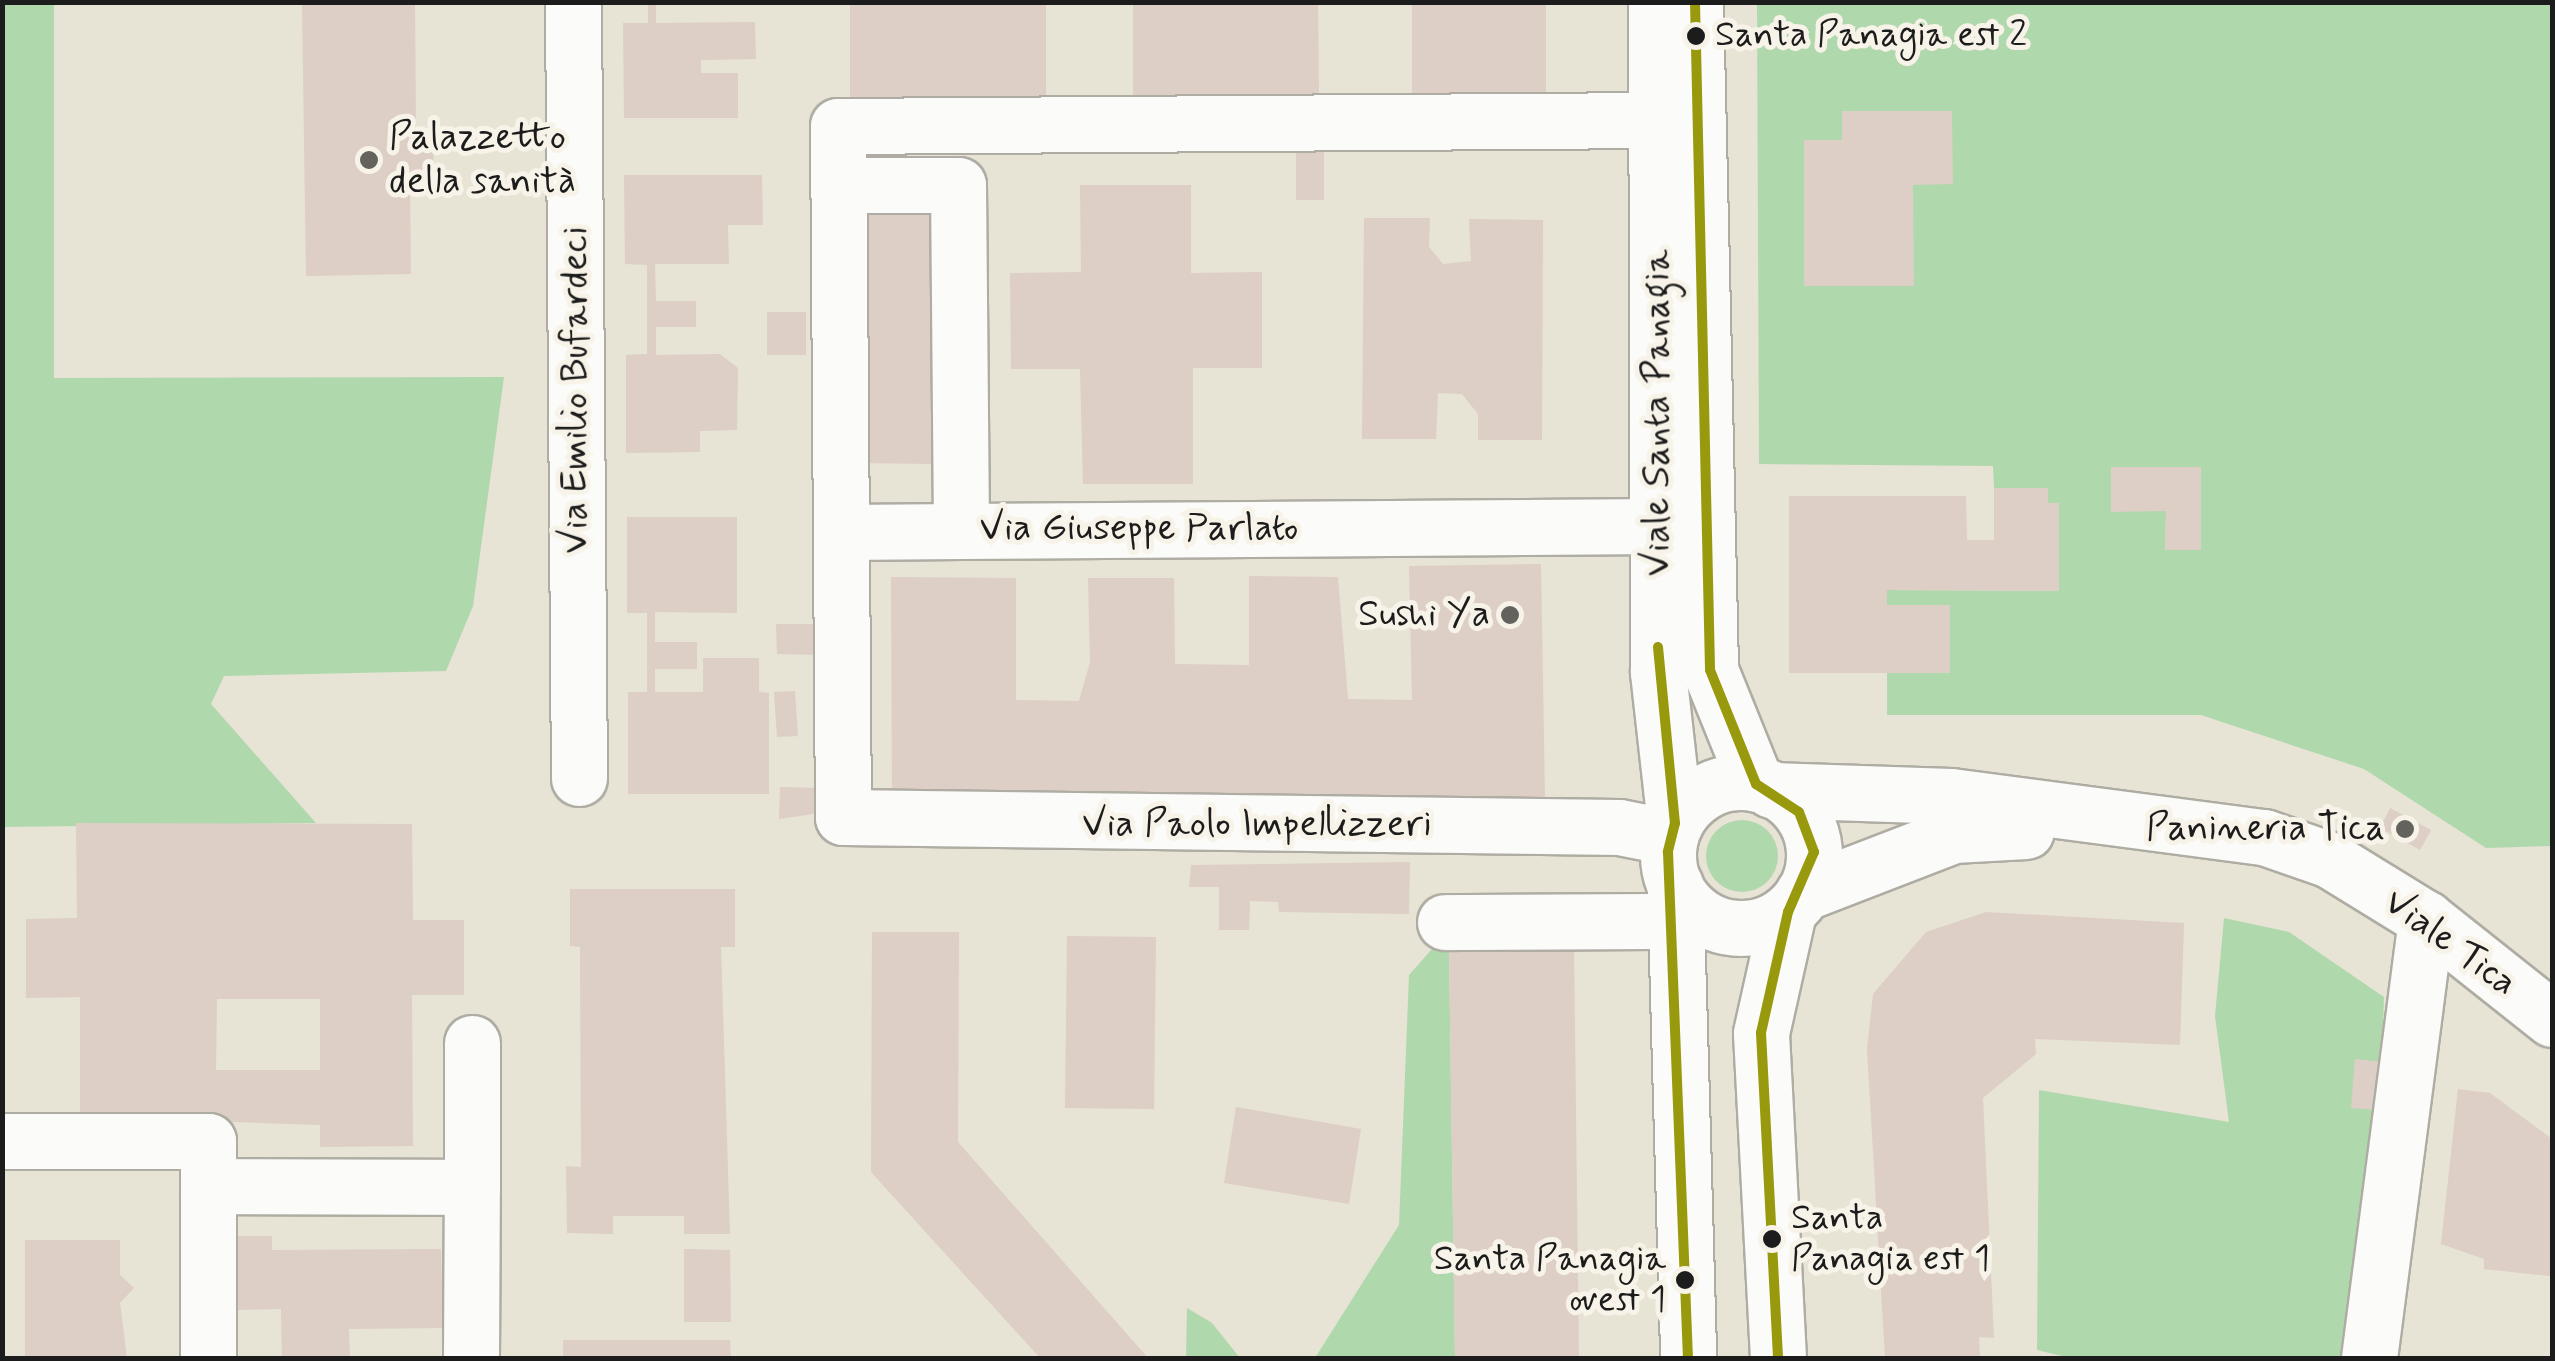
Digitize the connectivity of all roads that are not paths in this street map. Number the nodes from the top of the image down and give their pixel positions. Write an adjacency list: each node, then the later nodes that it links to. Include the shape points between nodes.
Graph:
1 (573, 2): 11 (main road, Via Emilio Bufardeci)
2 (1656, 2): 4 (main road, Viale Santa Panagia)
3 (1695, 2): 12 (main road, Viale Santa Panagia, via 1710,670)
4 (1656, 120): 5 (main road); 8 (main road, Viale Santa Panagia)
5 (957, 126): 6 (main road, via 838,126); 7 (main road, Via Giuseppe Parlato)
6 (838, 185): 7 (main road); 10 (main road)
7 (958, 185): 9 (main road, Via Giuseppe Parlato)
8 (1660, 526): 9 (main road, Via Giuseppe Parlato); 14 (main road, Viale Santa Panagia, via 1658,672)
9 (961, 531): 10 (main road)
10 (840, 532): 14 (main road, Via Paolo Impellizzeri, via 843,816 1618,827)
11 (580, 778)
12 (1764, 787): 13 (main road, via 1951,796); 14 (main road, via 1709,790); 15 (main road, via 1810,830)
13 (2174, 823): 15 (main road, via 1953,835); 16 (main road, Viale Tica, via 2264,837 2330,860)
14 (1674, 866): 15 (main road, via 1716,924 1754,927); 17 (main road); 25 (main road, Viale Santa Panagia)
15 (1796, 902): 26 (main road, via 1761,1032)
16 (2426, 919): 18 (main road, Viale Tica); 27 (main road)
17 (1445, 922)
18 (2552, 1018)
19 (472, 1043): 22 (main road)
20 (2, 1141): 21 (main road, via 208,1141)
21 (208, 1186): 22 (main road); 23 (main road)
22 (472, 1187): 24 (main road)
23 (208, 1358)
24 (471, 1358)
25 (1688, 1358)
26 (1778, 1358)
27 (2369, 1358)

